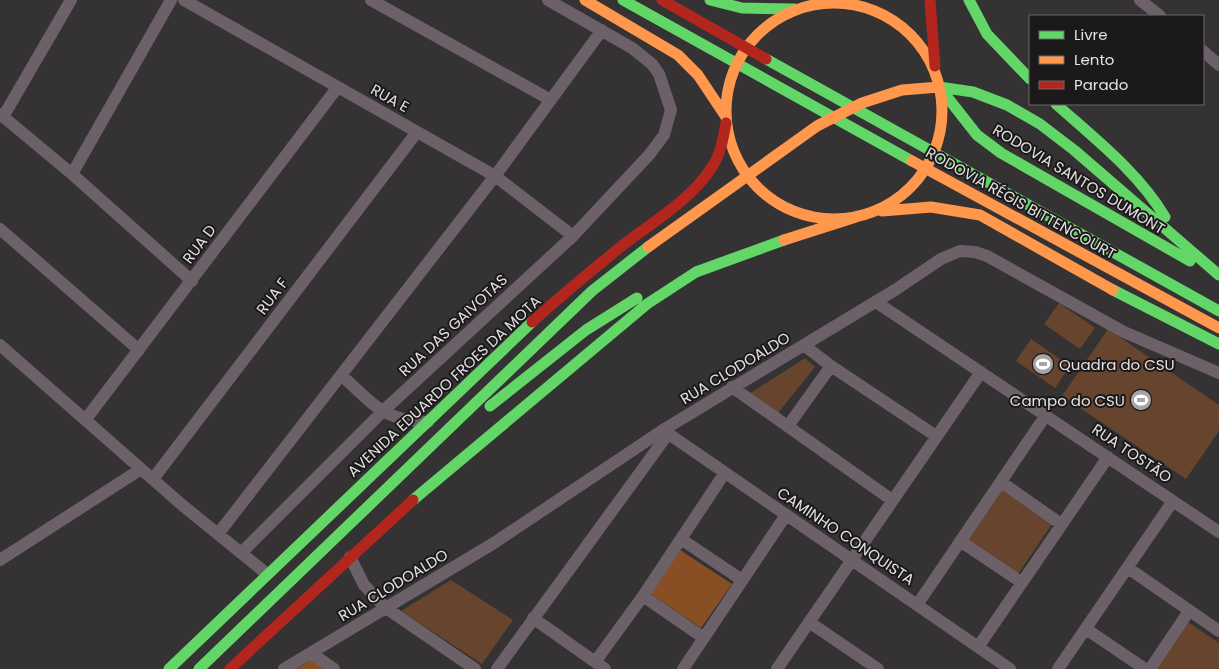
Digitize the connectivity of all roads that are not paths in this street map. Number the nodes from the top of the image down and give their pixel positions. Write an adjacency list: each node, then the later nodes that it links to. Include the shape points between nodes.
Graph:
1 (71, 0): 23 (street)
2 (171, 0): 26 (street)
3 (184, 0): 20 (street, RUA E)
4 (371, 0): 21 (street)
5 (548, 0): 15 (street)
6 (585, 0): 24 (main road, via 683,59)
7 (624, 0): 38 (main road, RODOVIA RÉGIS BITTENCOURT, via 809,105)
8 (662, 0): 37 (main road, RODOVIA RÉGIS BITTENCOURT)
9 (710, 0): 13 (main road, via 747,9)
10 (930, 0): 19 (main road, AVENIDA EDUARDO FROES DA MOTA)
11 (969, 0): 18 (main road, via 992,43)
12 (1140, 0): 14 (street)
13 (807, 5): 19 (main road, AVENIDA EDUARDO FROES DA MOTA, via 848,3 886,16 917,42); 24 (main road, AVENIDA EDUARDO FROES DA MOTA, via 763,29 738,60 726,97)
14 (1159, 15)
15 (602, 30): 21 (street); 32 (street, RUA DAS GAIVOTAS, via 652,64 660,74 671,110 664,135 649,155)
16 (1204, 53): 17 (street)
17 (1219, 65)
18 (1029, 79)
19 (938, 82): 28 (main road, AVENIDA EDUARDO FROES DA MOTA, via 942,104 940,130 932,155 906,190 886,206); 34 (main road, RODOVIA SANTOS DUMONT, via 977,135 1001,153)
20 (337, 88): 25 (street, RUA E); 35 (street, RUA D)
21 (549, 99): 27 (street)
22 (1057, 105): 31 (main road, via 1141,183 1156,200)
23 (2, 115): 26 (street)
24 (726, 120): 29 (main road, AVENIDA EDUARDO FROES DA MOTA, via 732,148 748,178 762,193 778,204 816,218); 51 (main road, AVENIDA EDUARDO FROES DA MOTA, via 721,148 700,183 582,278)
25 (417, 132): 27 (street, RUA E); 58 (street, RUA F)
26 (72, 174): 35 (street)
27 (495, 176): 32 (street, RUA E); 46 (street)
28 (870, 213): 29 (main road, AVENIDA EDUARDO FROES DA MOTA); 39 (main road, via 920,206 980,215 1143,307)
29 (856, 217): 33 (main road, AVENIDA EDUARDO FROES DA MOTA)
30 (0, 229): 42 (street)
31 (1172, 232): 34 (main road); 59 (main road, via 1057,134 997,99 970,91 940,88 910,88 879,95 843,110 817,126 630,260 548,331)
32 (574, 236): 48 (street, RUA DAS GAIVOTAS)
33 (696, 272): 59 (main road, via 644,294 586,330); 70 (main road, AVENIDA EDUARDO FROES DA MOTA, via 647,304 594,347 446,471)
34 (1219, 277)
35 (192, 281): 42 (street, RUA D)
36 (876, 302): 41 (street, RUA CLODOALDO); 44 (street, RUA TOSTÃO); 45 (street, RUA CLODOALDO, via 941,259 960,251 975,252 1124,332)
37 (1219, 311)
38 (1219, 328)
39 (1219, 344)
40 (0, 345): 50 (street)
41 (805, 346): 43 (street); 47 (street, RUA CLODOALDO)
42 (140, 350): 50 (street, RUA D)
43 (831, 366): 52 (street); 54 (street)
44 (980, 372): 49 (street, RUA TOSTÃO); 54 (street)
45 (1219, 373)
46 (342, 376): 48 (street); 66 (street)
47 (732, 387): 52 (street); 53 (street, RUA CLODOALDO)
48 (382, 412): 51 (street, via 398,420); 69 (street, RUA DAS GAIVOTAS)
49 (1046, 415): 55 (street, RUA TOSTÃO); 60 (street)
50 (86, 419): 56 (street)
51 (428, 422): 74 (main road, AVENIDA EDUARDO FROES DA MOTA)
52 (788, 426): 61 (street)
53 (665, 432): 57 (street, CAMINHO CONQUISTA); 79 (street, RUA CLODOALDO, via 494,543); 81 (street)
54 (936, 436): 61 (street)
55 (1108, 457): 62 (street, RUA TOSTÃO); 64 (street)
56 (141, 469): 58 (street); 71 (street)
57 (724, 474): 63 (street, CAMINHO CONQUISTA); 67 (street)
58 (153, 479): 66 (street)
59 (395, 481): 91 (main road)
60 (1001, 482): 64 (street); 68 (street)
61 (892, 500): 72 (street)
62 (1173, 501): 65 (street, RUA TOSTÃO); 73 (street)
63 (786, 515): 72 (street, CAMINHO CONQUISTA); 75 (street)
64 (1061, 524): 76 (street)
65 (1219, 532)
66 (218, 534): 69 (street)
67 (681, 539): 75 (street); 77 (street)
68 (960, 541): 76 (street); 78 (street)
69 (241, 553): 74 (street)
70 (350, 557): 79 (street, via 364,585); 92 (main road, AVENIDA EDUARDO FROES DA MOTA)
71 (0, 560)
72 (851, 560): 78 (street, CAMINHO CONQUISTA); 82 (street)
73 (1128, 568): 80 (street); 83 (street)
74 (268, 574): 90 (main road, AVENIDA EDUARDO FROES DA MOTA)
75 (742, 580): 85 (street)
76 (1021, 582): 86 (street)
77 (643, 596): 85 (street); 88 (street)
78 (917, 604): 86 (street, CAMINHO CONQUISTA)
79 (386, 608): 87 (street, RUA CLODOALDO); 95 (street)
80 (1189, 611): 84 (street); 102 (street)
81 (533, 618): 88 (street); 96 (street)
82 (809, 622): 89 (street); 98 (street)
83 (1086, 629): 100 (street); 101 (street)
84 (1219, 631)
85 (704, 638): 97 (street)
86 (978, 647): 99 (street, CAMINHO CONQUISTA)
87 (311, 652): 93 (street, RUA CLODOALDO); 94 (street)
88 (600, 665)
89 (872, 667)
90 (169, 669)
91 (199, 669)
92 (230, 669)
93 (284, 669)
94 (334, 669)
95 (475, 669)
96 (497, 669)
97 (684, 669)
98 (776, 669)
99 (1010, 669)
100 (1058, 669)
101 (1146, 669)
102 (1150, 669)

